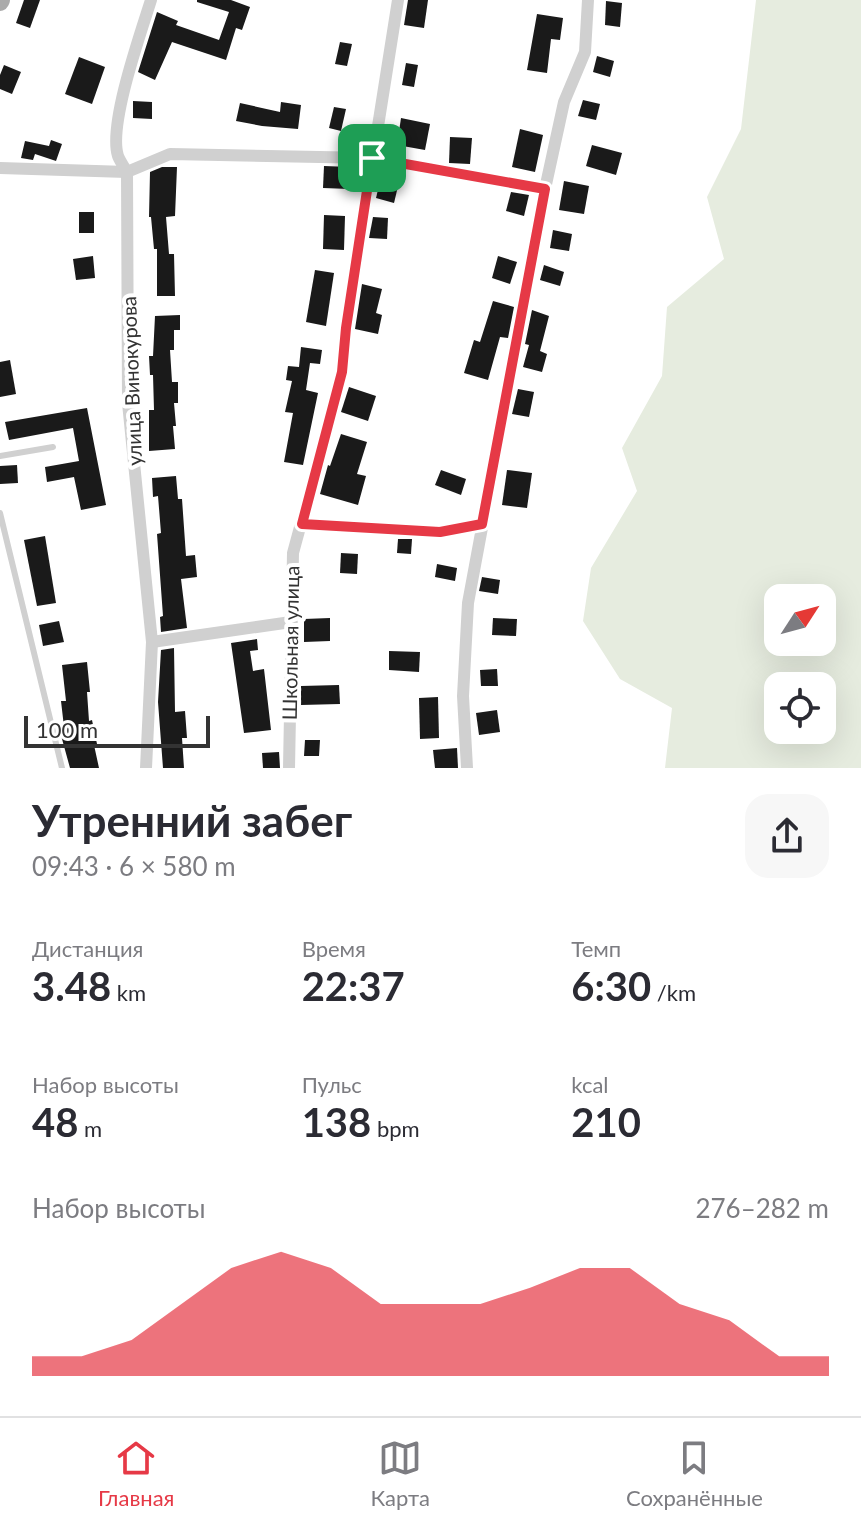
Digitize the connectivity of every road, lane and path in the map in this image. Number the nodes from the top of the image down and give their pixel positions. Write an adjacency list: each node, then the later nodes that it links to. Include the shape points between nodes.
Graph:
1 (151, 0): 6 (street, улица Винокурова, via 118,122 117,154)
2 (398, 0): 4 (street, Школьная улица)
3 (588, 0): 7 (street, via 585,52 564,102)
4 (372, 158): 6 (street, via 170,154); 7 (street); 11 (street, Школьная улица, via 342,372)
5 (0, 168): 6 (street)
6 (127, 172): 14 (street, улица Винокурова, via 128,403)
7 (545, 189): 12 (street)
8 (53, 447): 9 (lane)
9 (0, 456)
10 (0, 513): 15 (lane)
11 (302, 524): 12 (street, via 440,532); 13 (street, Школьная улица, via 293,553)
12 (482, 524): 18 (street, via 468,603 463,696)
13 (291, 622): 14 (street); 17 (street, Школьная улица)
14 (152, 642): 16 (street, улица Винокурова)
15 (62, 768)
16 (146, 768)
17 (289, 768)
18 (467, 768)

